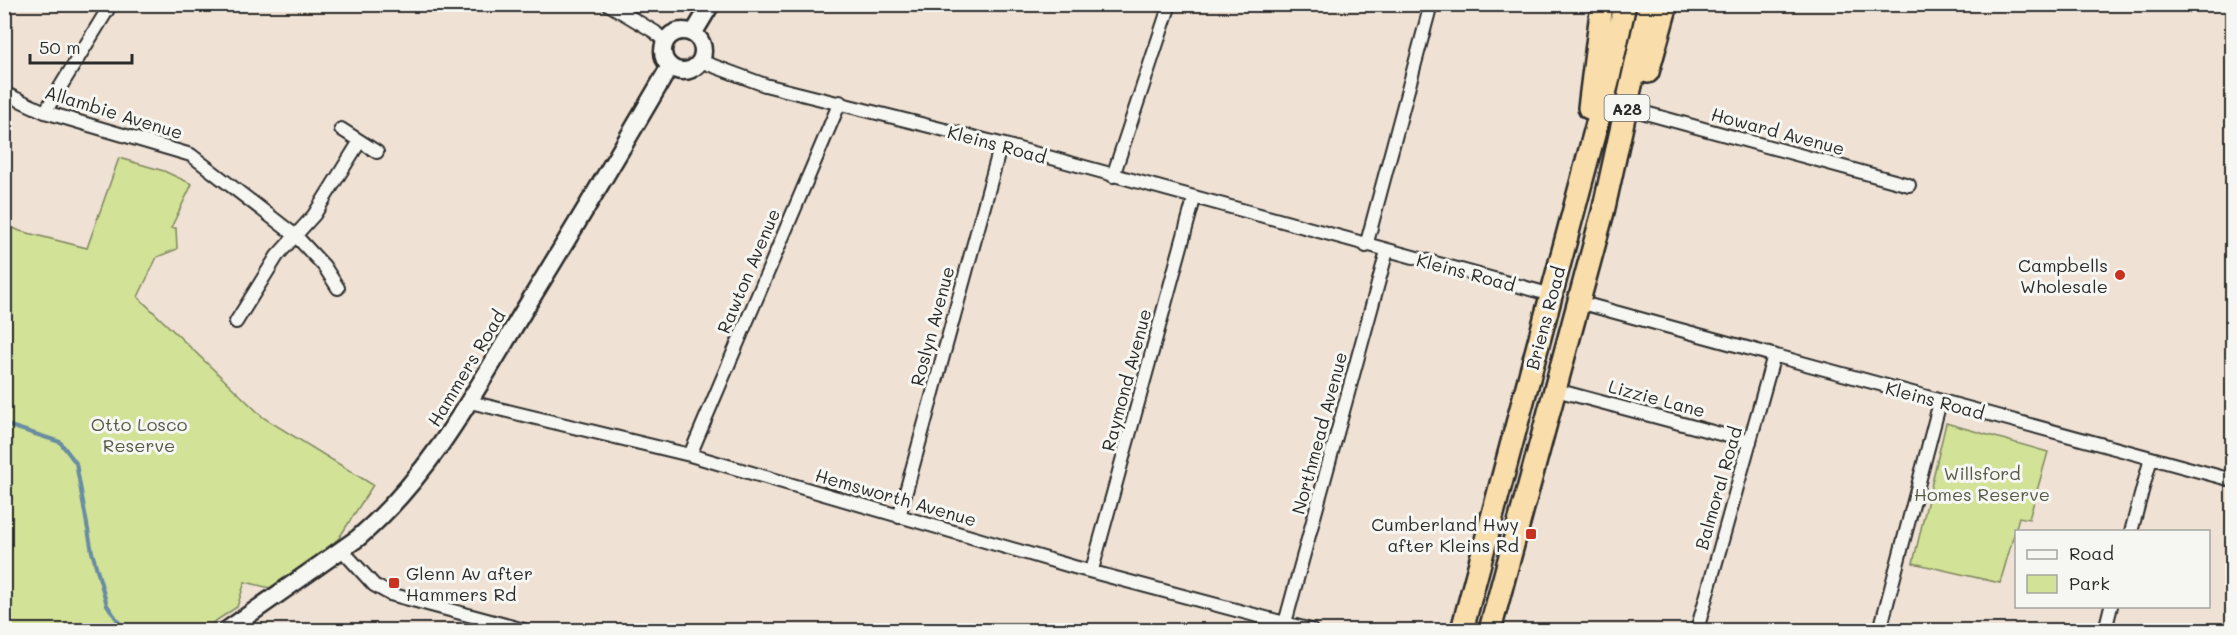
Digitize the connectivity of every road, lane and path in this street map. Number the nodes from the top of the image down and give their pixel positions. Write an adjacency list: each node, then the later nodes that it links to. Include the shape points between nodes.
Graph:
1 (111, 4): 17 (street)
2 (608, 4): 11 (street)
3 (711, 4): 10 (street)
4 (1170, 4): 22 (street)
5 (1431, 4): 28 (street)
6 (1602, 4): 24 (highway)
7 (1625, 4): 24 (highway, Briens Road / A28)
8 (1649, 4): 26 (highway, A28)
9 (1667, 4): 16 (highway)
10 (693, 34): 11 (street, via 674,33); 12 (street, via 701,43)
11 (665, 42): 13 (street, via 663,52)
12 (700, 61): 13 (street, via 686,71); 15 (street, Kleins Road, via 765,85)
13 (670, 66): 36 (street, Hammers Road)
14 (4, 93): 17 (street, Allambie Avenue)
15 (840, 102): 20 (street, Kleins Road); 39 (street, Rawton Avenue)
16 (1638, 111): 23 (street, Howard Avenue); 26 (highway)
17 (45, 112): 27 (street, Allambie Avenue, via 191,155)
18 (341, 129): 19 (street)
19 (360, 141): 21 (street); 27 (street)
20 (1001, 144): 22 (street, Kleins Road); 42 (street, Roslyn Avenue)
21 (378, 152)
22 (1113, 176): 25 (street, Kleins Road)
23 (1909, 185)
24 (1577, 195): 31 (highway, Briens Road / A28)
25 (1194, 199): 28 (street, Kleins Road); 45 (street, Raymond Avenue)
26 (1603, 212): 32 (highway, Briens Road / A28)
27 (296, 236): 30 (street, Allambie Avenue); 33 (street, via 277,256)
28 (1366, 246): 29 (street, Kleins Road)
29 (1387, 251): 31 (street, Kleins Road); 47 (street, Northmead Avenue)
30 (338, 288)
31 (1552, 295): 32 (highway, Kleins Road); 51 (highway, Briens Road / A28)
32 (1578, 302): 34 (street, Kleins Road); 35 (highway, Briens Road / A28)
33 (236, 322)
34 (1774, 355): 37 (street, Kleins Road); 38 (street, Balmoral Road)
35 (1556, 390): 38 (street, Lizzie Lane); 52 (highway, Briens Road / A28)
36 (470, 402): 39 (street, Hemsworth Avenue); 44 (street, Hammers Road, via 405,492 378,521)
37 (1940, 402): 40 (street, Kleins Road); 54 (street)
38 (1750, 442): 53 (street, Balmoral Road)
39 (690, 455): 42 (street, Hemsworth Avenue)
40 (2151, 458): 41 (street, Kleins Road); 43 (street)
41 (2232, 480)
42 (899, 516): 45 (street, Hemsworth Avenue)
43 (2131, 530)
44 (342, 550): 48 (street, Hammers Road); 49 (street, via 373,584 390,594)
45 (1092, 570): 47 (street, Hemsworth Avenue)
46 (2110, 608): 55 (street)
47 (1285, 623): 50 (street, Hemsworth Avenue)
48 (227, 630)
49 (524, 630)
50 (1311, 630)
51 (1462, 630)
52 (1490, 630)
53 (1697, 630)
54 (1880, 630)
55 (2105, 630)

